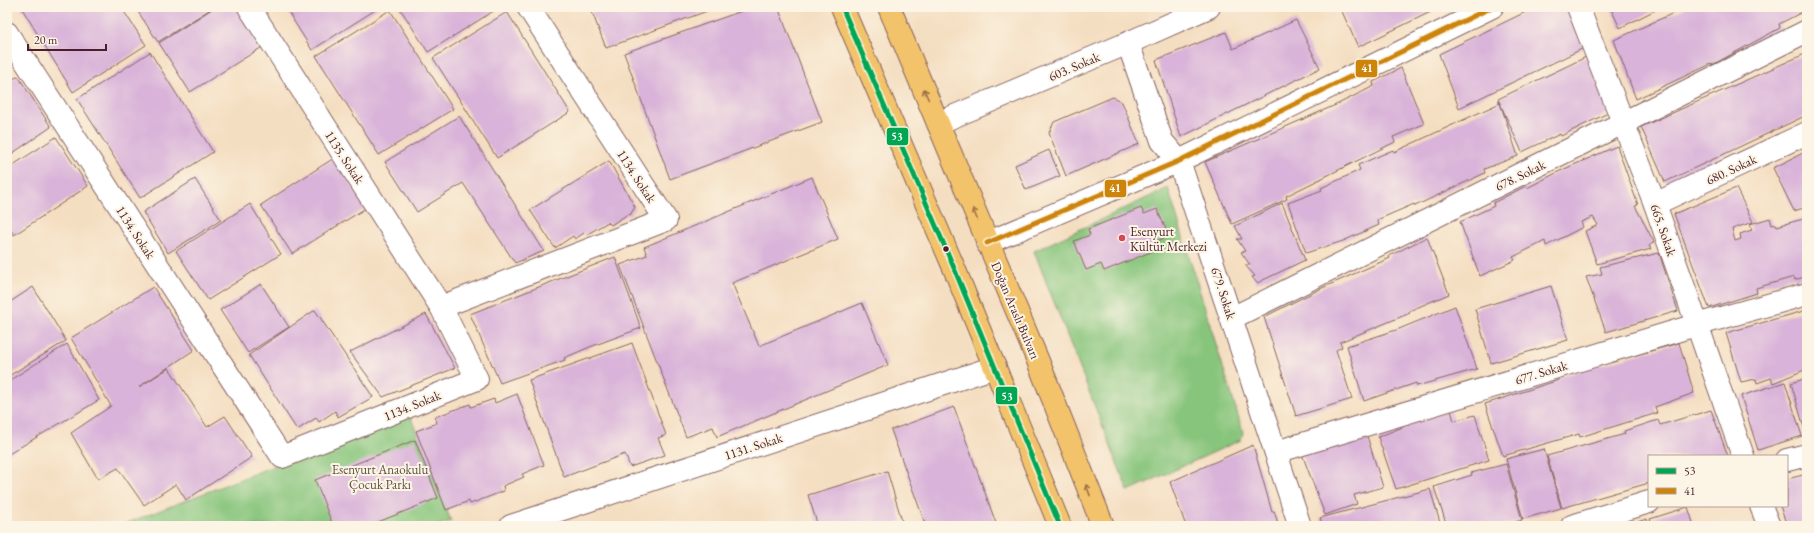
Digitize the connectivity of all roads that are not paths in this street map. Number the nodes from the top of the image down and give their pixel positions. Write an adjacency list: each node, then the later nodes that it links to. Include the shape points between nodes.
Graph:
1 (249, 7): 18 (street, 1135. Sokak)
2 (528, 7): 18 (street, 1134. Sokak, via 666,220)
3 (842, 7): 21 (main road)
4 (889, 7): 11 (main road, Doğan Araslı Bulvarı, one-way to 4)
5 (1209, 7): 10 (street, 603. Sokak)
6 (1492, 7): 14 (street)
7 (1578, 7): 12 (street, 665. Sokak)
8 (1807, 31): 12 (street, 678. Sokak)
9 (7, 33): 18 (street, 1134. Sokak, via 282,457 477,379)
10 (1128, 43): 11 (street, 603. Sokak); 14 (street, 679. Sokak, via 1162,141)
11 (938, 123): 16 (main road, Doğan Araslı Bulvarı, one-way to 11)
12 (1623, 123): 15 (street, 665. Sokak); 19 (street, 678. Sokak)
13 (1807, 133): 15 (street, 680. Sokak)
14 (1180, 161): 16 (street); 19 (street, 679. Sokak)
15 (1655, 204): 20 (street, 665. Sokak)
16 (987, 243): 30 (main road, Doğan Araslı Bulvarı, one-way to 16, via 1041,368)
17 (1807, 294): 20 (street, 677. Sokak)
18 (441, 307)
19 (1232, 318): 22 (street, 679. Sokak)
20 (1696, 325): 22 (street, 677. Sokak); 23 (street, 665. Sokak)
21 (995, 367): 28 (street, 1131. Sokak); 29 (main road)
22 (1276, 452): 31 (street, 679. Sokak)
23 (1743, 455)
24 (1807, 455): 25 (street)
25 (1788, 460)
26 (1648, 502): 32 (street)
27 (1762, 507): 33 (street)
28 (511, 526)
29 (1060, 526)
30 (1103, 526)
31 (1300, 526)
32 (1572, 526)
33 (1769, 526)

